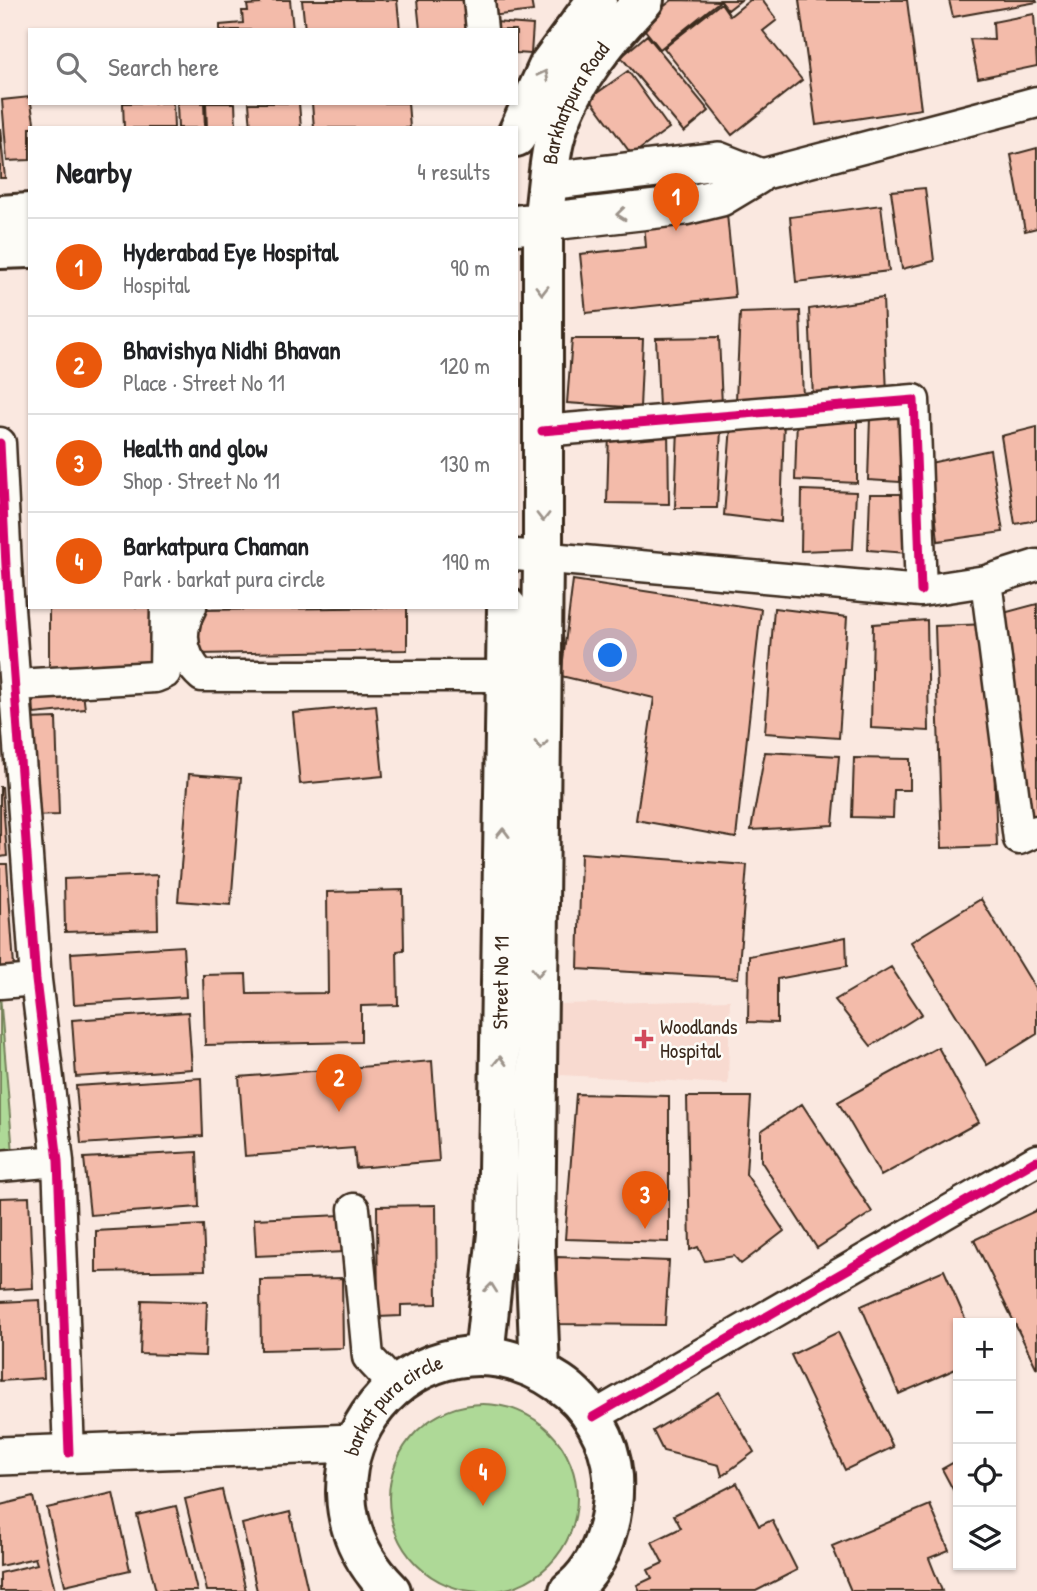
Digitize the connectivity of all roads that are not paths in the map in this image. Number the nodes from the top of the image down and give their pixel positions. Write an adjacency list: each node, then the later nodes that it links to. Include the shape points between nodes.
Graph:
1 (479, 0): 4 (street)
2 (597, 0): 6 (main road, Barkhatpura Road, one-way to 2, via 549,65)
3 (644, 0): 8 (main road, Barkhatpura Road, via 617,28 579,82)
4 (482, 28)
5 (1037, 102): 7 (street)
6 (516, 121)
7 (756, 176): 8 (street, via 718,161); 11 (street, one-way to 11, via 721,197 684,206)
8 (532, 182): 11 (main road, Barkhatpura Road)
9 (28, 213): 10 (main road)
10 (0, 215)
11 (529, 223): 14 (main road, Barkhatpura Road, one-way to 14)
12 (28, 248): 13 (main road)
13 (0, 249)
14 (542, 431): 16 (main road, Barkhatpura Road, one-way to 16); 20 (street, via 914,400)
15 (0, 443): 18 (street)
16 (530, 557): 20 (street); 35 (main road, Barkhatpura Road, one-way to 35)
17 (1037, 565): 19 (street)
18 (11, 576): 25 (street)
19 (986, 582): 20 (street); 27 (street, via 1019,839)
20 (921, 591)
21 (166, 609): 25 (street, via 165,673)
22 (190, 609): 24 (street, via 182,645 189,664 202,676)
23 (507, 609): 24 (main road, Street No 11)
24 (506, 676): 34 (main road, Street No 11, one-way to 24, via 497,1234)
25 (16, 685): 26 (street)
26 (11, 768): 28 (street)
27 (1037, 831)
28 (36, 980): 29 (street); 31 (street)
29 (0, 983)
30 (1037, 1160): 37 (street)
31 (58, 1161): 32 (street); 39 (street)
32 (0, 1166)
33 (354, 1209): 36 (street, via 369,1357)
34 (484, 1356): 35 (main road, barkat pura circle); 36 (main road, barkat pura circle, via 422,1369)
35 (540, 1370): 37 (main road, barkat pura circle, via 570,1390)
36 (395, 1386): 38 (main road, barkat pura circle, via 371,1412)
37 (593, 1417): 41 (main road, barkat pura circle, via 612,1459 614,1505 601,1549)
38 (354, 1443): 39 (street); 42 (main road, barkat pura circle, via 345,1486 351,1531 370,1570)
39 (69, 1452): 40 (street)
40 (0, 1456)
41 (572, 1590)
42 (391, 1591)

